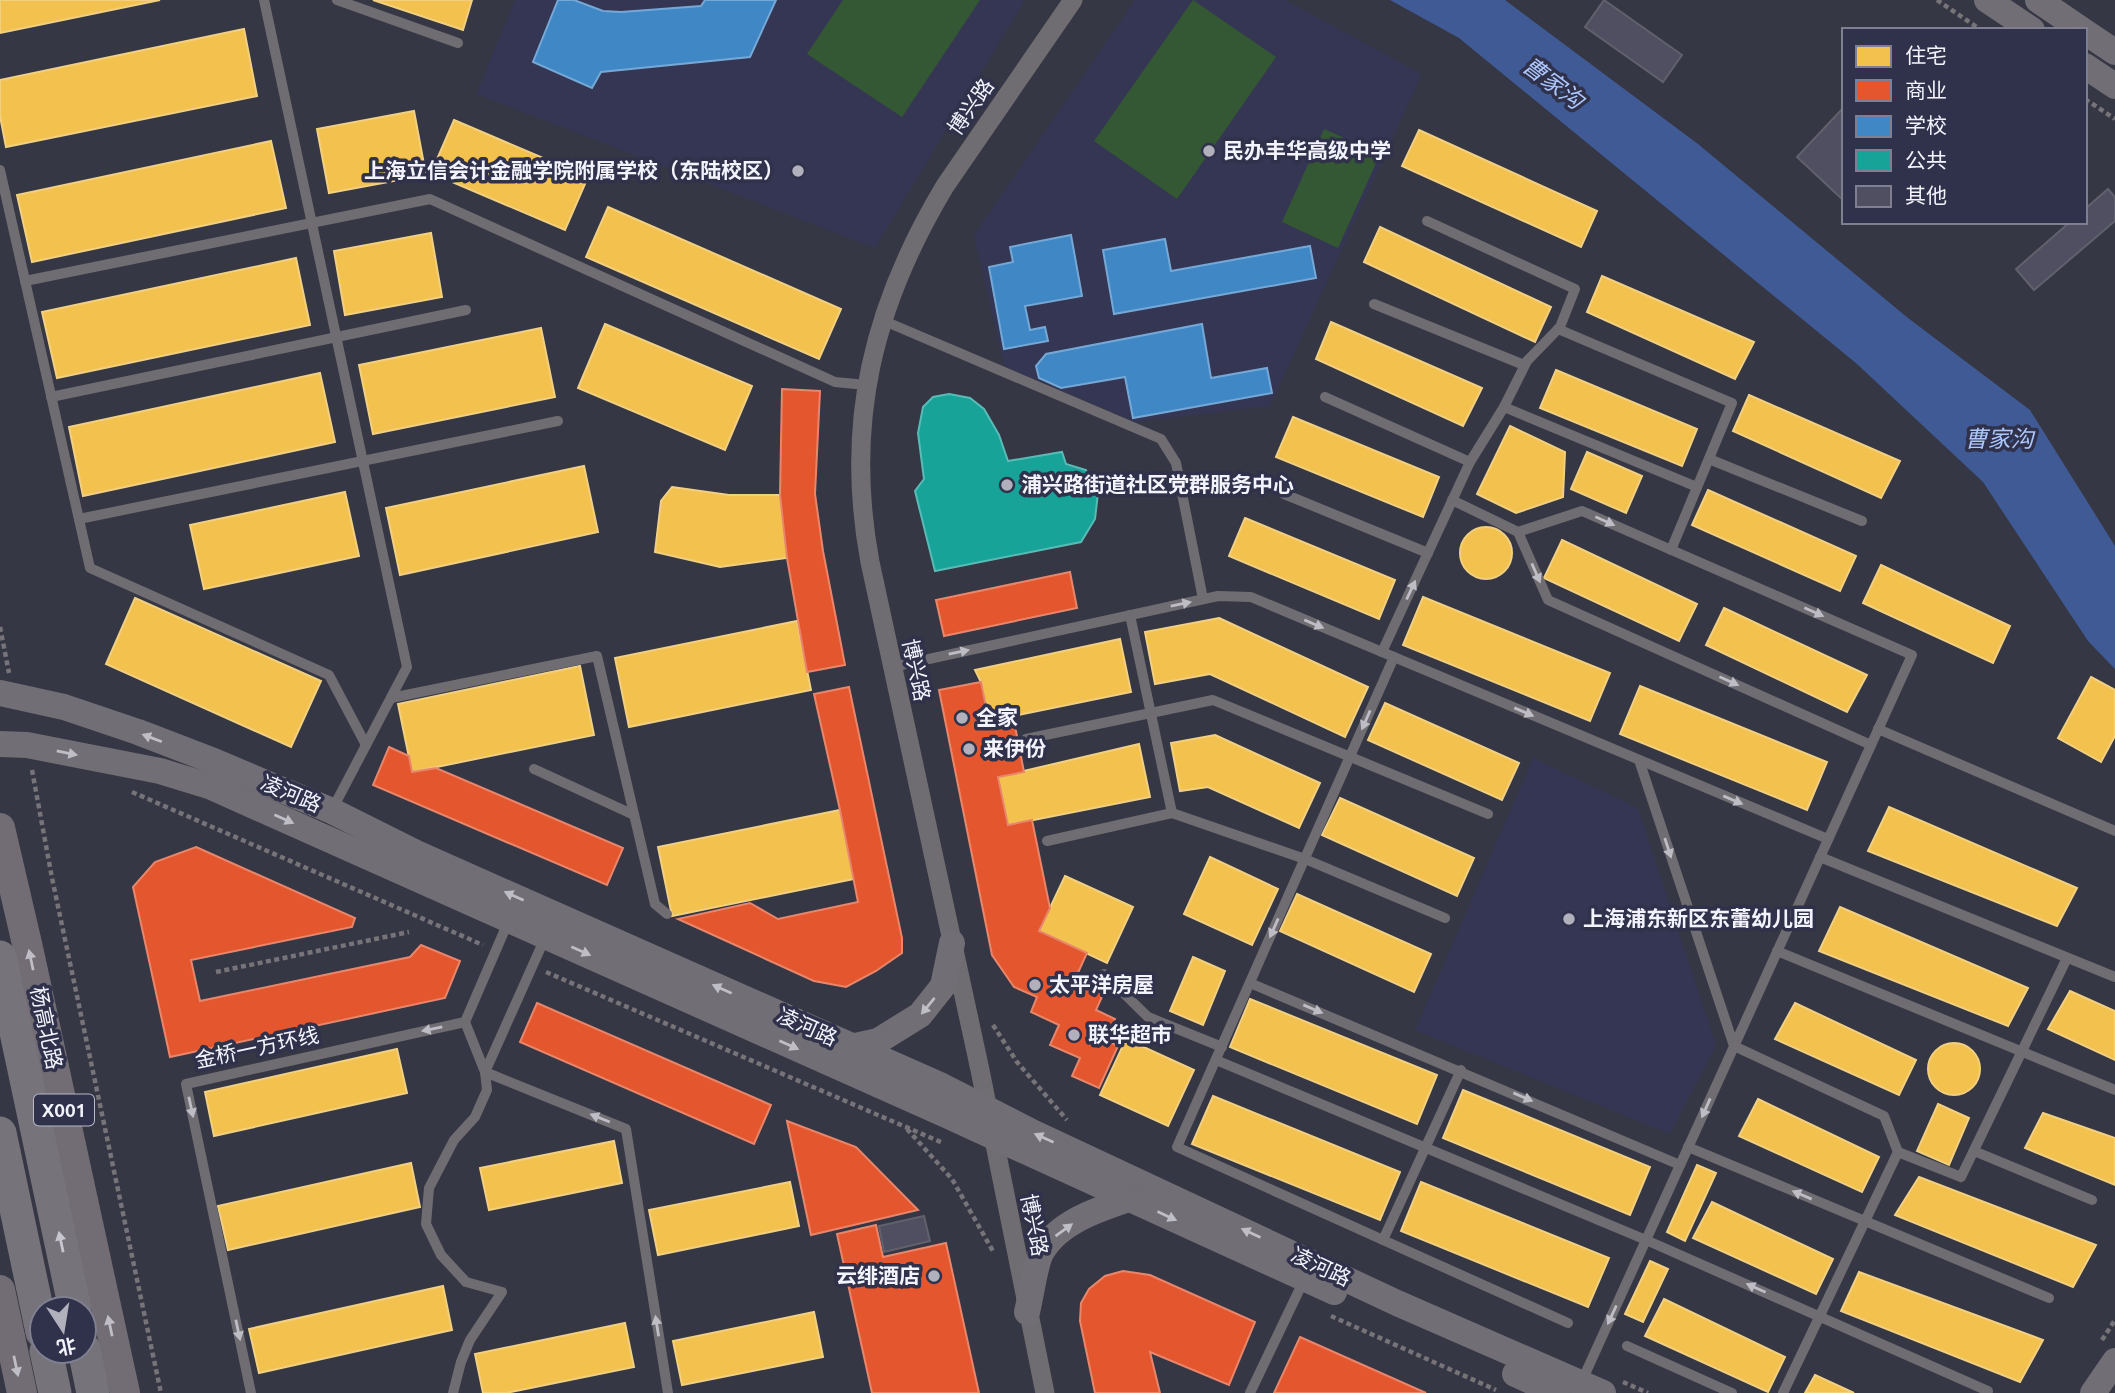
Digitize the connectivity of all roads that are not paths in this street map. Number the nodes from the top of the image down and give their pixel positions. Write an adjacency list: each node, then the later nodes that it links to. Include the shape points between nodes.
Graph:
1 (264, 0): 15 (lane)
2 (337, 0): 9 (lane)
3 (1073, 0): 19 (street, 博兴路, via 945,186 902,268)
4 (1987, 0): 6 (street)
5 (2038, 0): 7 (street)
6 (2029, 28)
7 (2080, 28)
8 (2087, 33): 10 (street)
9 (458, 43)
10 (2115, 52)
11 (2087, 67): 12 (street)
12 (2115, 86)
13 (0, 170): 16 (lane)
14 (1427, 221): 20 (lane, via 1575,289)
15 (312, 222): 16 (lane); 21 (lane); 23 (lane, via 430,199 835,382)
16 (25, 281): 24 (lane)
17 (1374, 304): 22 (lane)
18 (466, 310): 21 (lane)
19 (882, 320): 23 (street, 博兴路); 39 (lane, via 1161,439 1176,463)
20 (1558, 329): 22 (lane); 28 (lane, via 1732,403)
21 (336, 337): 24 (lane); 29 (lane)
22 (1524, 365): 26 (lane)
23 (866, 385): 43 (street, 博兴路, via 860,452 862,511)
24 (51, 397): 34 (lane)
25 (1325, 397): 30 (lane)
26 (1504, 407): 30 (lane); 31 (lane)
27 (558, 421): 29 (lane)
28 (1709, 459): 31 (lane); 35 (lane)
29 (363, 461): 34 (lane); 45 (lane, via 407,667)
30 (1470, 462): 33 (lane)
31 (1697, 487): 37 (lane)
32 (1284, 494): 38 (lane)
33 (1452, 500): 36 (lane); 38 (lane)
34 (79, 519): 51 (lane, via 90,568 329,675)
35 (1862, 521)
36 (1518, 532): 37 (lane, one-way to 37, via 1582,511); 50 (lane, one-way to 50, via 1548,600)
37 (1671, 550): 47 (lane, one-way to 47, via 1912,655)
38 (1428, 553): 41 (lane, one-way to 38)
39 (1203, 599): 40 (lane, one-way to 39); 41 (lane, one-way to 41, via 1251,597)
40 (1130, 615): 43 (lane, one-way to 40); 46 (lane)
41 (1382, 652): 42 (lane)
42 (1394, 657): 52 (lane, one-way to 52); 53 (lane, one-way to 53)
43 (892, 667): 69 (street, 博兴路)
44 (7, 694): 55 (street, 凌河路, one-way to 44, via 138,732)
45 (391, 698): 51 (lane); 58 (lane, via 597,656)
46 (1151, 713): 48 (lane); 52 (lane, via 1213,700); 56 (lane)
47 (1878, 729): 50 (lane); 60 (lane)
48 (1026, 739)
49 (0, 744): 67 (street, 凌河路, one-way to 67, via 27,745 160,771 209,786)
50 (1871, 744): 61 (lane)
51 (366, 745): 55 (lane)
52 (1350, 757): 57 (lane); 64 (lane)
53 (1639, 760): 61 (lane, one-way to 61); 78 (lane, one-way to 78)
54 (534, 769): 58 (lane)
55 (332, 811): 79 (street, 凌河路, one-way to 55)
56 (1172, 813): 62 (lane); 64 (lane)
57 (1488, 814)
58 (634, 815): 65 (lane, via 654,904)
59 (0, 828): 115 (main road, 杨高北路 / X001, one-way to 59)
60 (2115, 831)
61 (1828, 839): 63 (lane)
62 (1047, 841)
63 (1820, 857): 70 (lane); 72 (lane)
64 (1304, 859): 66 (lane); 75 (lane, one-way to 75)
65 (667, 914)
66 (1445, 918)
67 (509, 919): 68 (street, 凌河路); 76 (lane)
68 (546, 936): 83 (lane); 87 (street, 凌河路, one-way to 87)
69 (952, 943): 79 (street, one-way to 79, via 943,986 920,1016 878,1041); 85 (street, 博兴路)
70 (1777, 951): 78 (lane); 80 (lane)
71 (0, 957): 101 (highway, 杨高北路 / X001, one-way to 71)
72 (2067, 958): 74 (lane); 80 (lane)
73 (1104, 974): 77 (lane, via 1148,1017)
74 (2115, 977)
75 (1250, 983): 77 (lane); 82 (lane, one-way to 82)
76 (465, 1022): 83 (lane); 116 (lane, 金桥一方环线, one-way to 116, via 186,1084)
77 (1222, 1046): 81 (lane)
78 (1734, 1046): 89 (lane, one-way to 89); 91 (lane, via 1884,1116)
79 (851, 1047): 85 (street, 凌河路)
80 (2021, 1052): 84 (lane); 90 (lane)
81 (1216, 1059): 88 (lane); 96 (lane, via 1177,1147)
82 (1461, 1070): 88 (lane); 92 (lane, one-way to 92)
83 (485, 1072): 117 (lane, via 486,1090 475,1117 454,1140 429,1188 426,1224 441,1255 466,1282 502,1292 470,1340); 118 (lane, one-way to 83, via 626,1129)
84 (2115, 1090)
85 (988, 1110): 87 (street, 博兴路); 110 (street, 凌河路, one-way to 85)
86 (0, 1133): 100 (highway)
87 (994, 1137): 93 (street, 凌河路); 103 (street, 博兴路)
88 (1426, 1147): 96 (lane); 97 (lane)
89 (1688, 1147): 92 (lane); 95 (lane, one-way to 89)
90 (1974, 1151): 91 (lane, via 1961,1177); 94 (lane)
91 (1898, 1152): 95 (lane)
92 (1680, 1165): 97 (lane)
93 (1129, 1199): 98 (street, 凌河路, one-way to 98); 103 (street, one-way to 93, via 1041,1253 1058,1232 1095,1210)
94 (2092, 1200)
95 (1864, 1221): 102 (lane); 104 (lane)
96 (1383, 1240): 105 (lane)
97 (1646, 1240): 104 (lane, one-way to 97); 110 (lane, one-way to 110)
98 (1304, 1279): 110 (street, 凌河路); 120 (lane)
99 (0, 1290): 112 (main road, one-way to 112)
100 (34, 1295)
101 (72, 1295)
102 (2049, 1298)
103 (1027, 1312): 119 (street, 博兴路)
104 (1818, 1316): 111 (lane); 122 (lane)
105 (1568, 1323)
106 (1627, 1346): 121 (lane)
107 (2115, 1361): 123 (street)
108 (49, 1365): 113 (highway)
109 (87, 1365): 114 (highway)
110 (1580, 1390)
111 (1988, 1391)
112 (22, 1393)
113 (55, 1393)
114 (93, 1393)
115 (125, 1393)
116 (251, 1393)
117 (453, 1393)
118 (668, 1393)
119 (1045, 1393)
120 (1250, 1393)
121 (1732, 1393)
122 (1783, 1393)
123 (2093, 1393)

